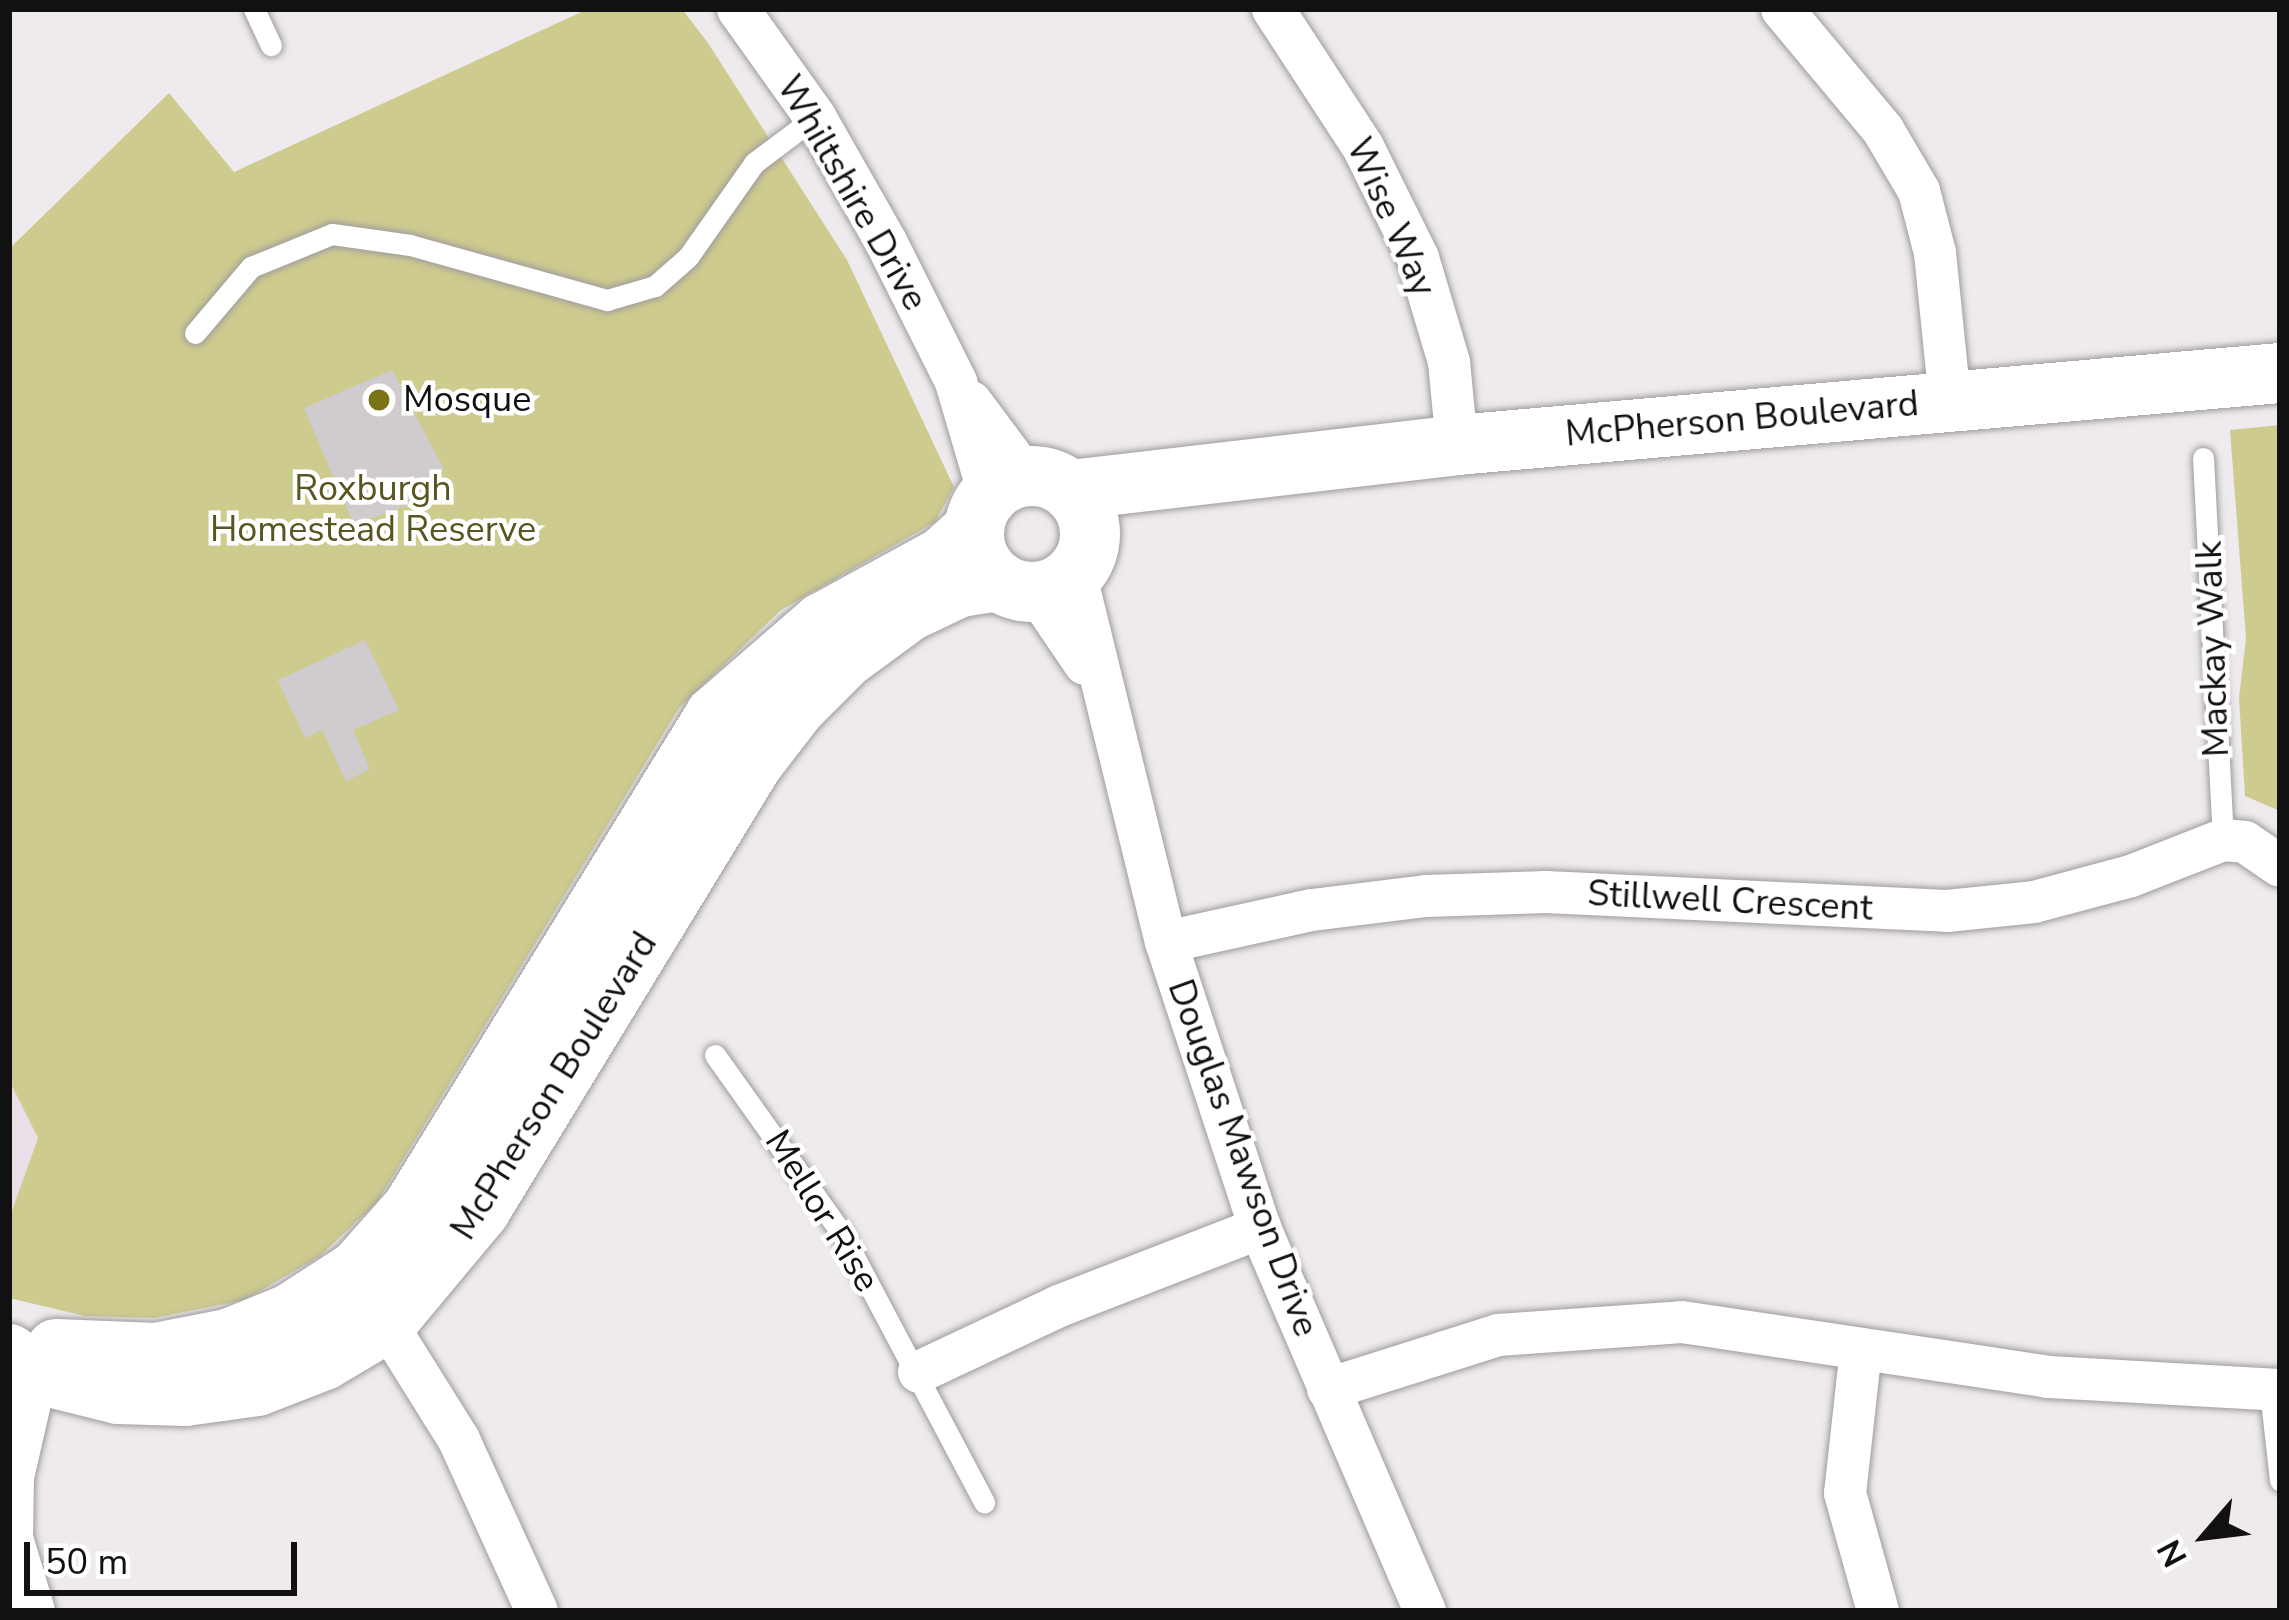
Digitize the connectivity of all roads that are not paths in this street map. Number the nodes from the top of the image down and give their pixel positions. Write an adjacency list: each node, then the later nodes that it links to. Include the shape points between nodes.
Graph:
1 (254, 9): 5 (lane)
2 (1273, 9): 10 (street, Wise Way, via 1363,147 1418,257 1448,362)
3 (1782, 9): 9 (street, via 1883,130 1919,191 1935,253)
4 (742, 10): 6 (street, Whiltshire Drive)
5 (271, 45)
6 (815, 117): 7 (lane, via 754,163 688,257 655,286 607,300 410,245 332,234 250,267); 12 (street, Whiltshire Drive)
7 (195, 333)
8 (2280, 373): 9 (street, McPherson Boulevard)
9 (1950, 400): 10 (street, McPherson Boulevard)
10 (1456, 446): 12 (street, McPherson Boulevard, via 1204,477 1130,508)
11 (2203, 458): 13 (lane, Mackay Walk)
12 (1032, 534): 15 (street, Douglas Mawson Drive, via 1100,691); 18 (street, McPherson Boulevard, via 844,658 796,707 480,1210); 20 (street, McPherson Boulevard, via 943,557 822,623 716,716 412,1209 358,1270 290,1313 228,1339 156,1352)
13 (2223, 839): 14 (street, via 2245,842); 15 (street, Stillwell Crescent, via 2131,876 2034,902 1946,911 1546,892 1426,896 1312,910)
14 (2280, 866)
15 (1166, 942): 17 (street, Douglas Mawson Drive)
16 (715, 1055): 21 (lane, Mellor Rise, via 841,1232)
17 (1260, 1228): 21 (street, via 1059,1306); 22 (street, Douglas Mawson Drive)
18 (386, 1323): 20 (street, McPherson Boulevard, via 324,1360 257,1386 185,1396 118,1394); 27 (street, via 459,1439)
19 (1861, 1349): 22 (street, via 1682,1322 1595,1322 1477,1340); 23 (street, via 2114,1384); 29 (street, via 1845,1493)
20 (25, 1354): 26 (street, via 12,1538)
21 (919, 1372): 25 (lane, Mellor Rise)
22 (1328, 1389): 28 (street, Douglas Mawson Drive)
23 (2275, 1390): 24 (lane)
24 (2280, 1480)
25 (984, 1502)
26 (34, 1611)
27 (538, 1611)
28 (1424, 1611)
29 (1878, 1611)

